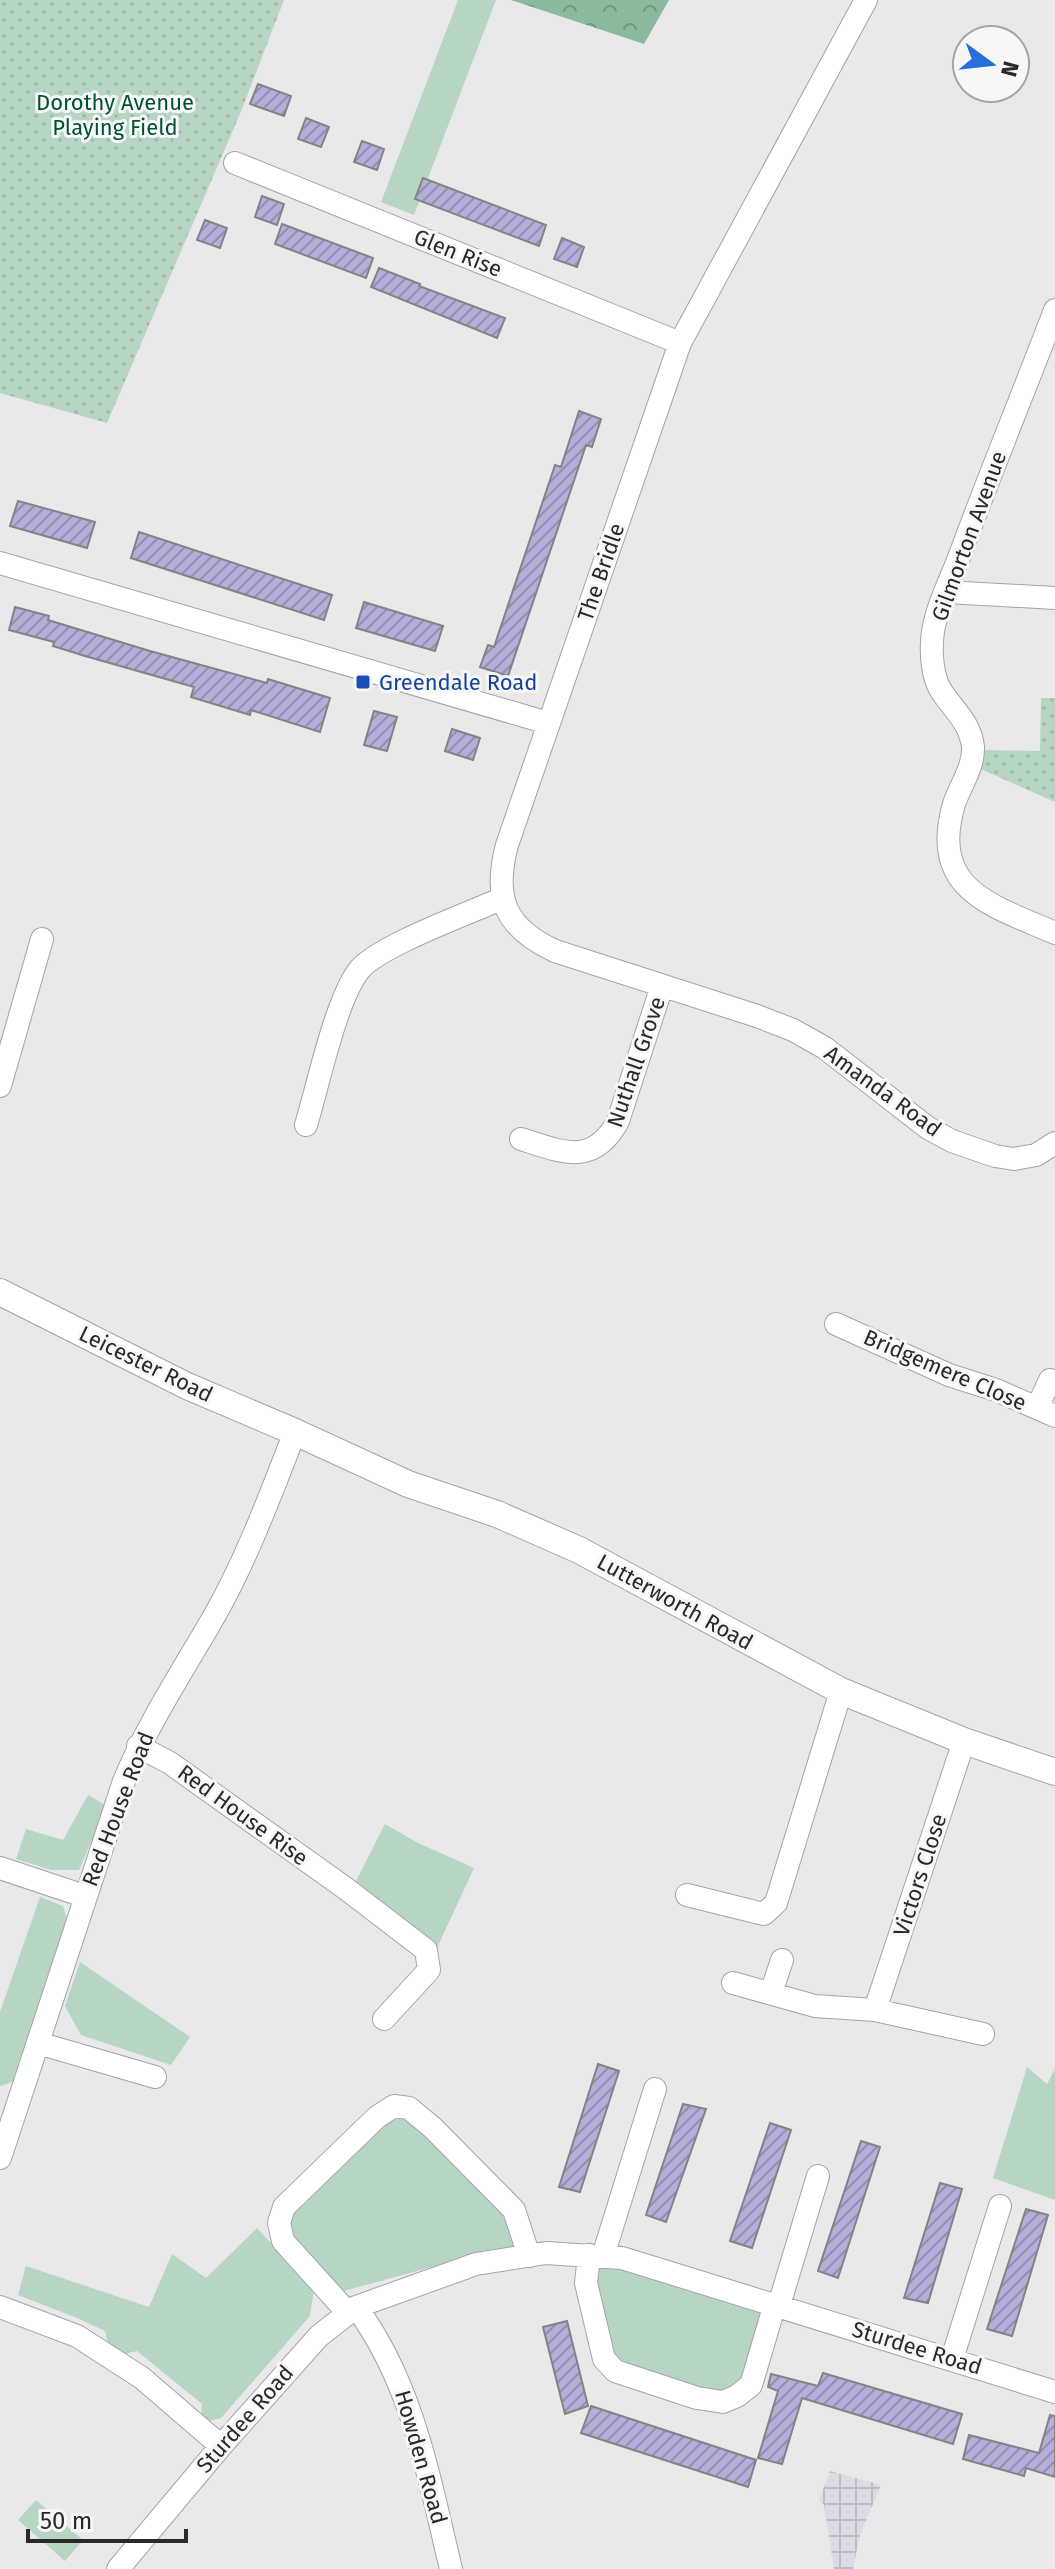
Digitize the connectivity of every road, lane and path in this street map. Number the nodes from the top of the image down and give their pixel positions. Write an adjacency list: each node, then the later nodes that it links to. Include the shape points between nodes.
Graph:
1 (866, 0): 4 (street, The Bridle)
2 (235, 163): 4 (street, Glen Rise)
3 (1055, 310): 6 (street, Gilmorton Avenue)
4 (680, 343): 8 (street, The Bridle)
5 (0, 563): 8 (street)
6 (946, 592): 7 (street); 10 (street, Gilmorton Avenue, via 932,640 934,669 939,688 961,713 973,746 947,836 949,858 958,878 978,897)
7 (1055, 598)
8 (548, 723): 9 (street, The Bridle, via 500,872)
9 (503, 898): 12 (street, via 521,930 537,943); 14 (street, via 385,950 362,967 345,995)
10 (1055, 933)
11 (42, 939): 13 (street)
12 (662, 986): 15 (street, Nuthall Grove, via 610,1137 596,1149 578,1153); 16 (street, Amanda Road, via 757,1016 825,1048 952,1141 1014,1159 1036,1155)
13 (0, 1086)
14 (306, 1125)
15 (521, 1139)
16 (1055, 1143)
17 (0, 1292): 21 (main road, Leicester Road, via 187,1386)
18 (836, 1324): 20 (street, Bridgemere Close)
19 (1050, 1380): 20 (street)
20 (1046, 1412)
21 (295, 1432): 22 (main road, Lutterworth Road, via 408,1484 497,1514 579,1550); 24 (street, Red House Road, via 217,1611)
22 (841, 1691): 23 (main road, Lutterworth Road); 27 (street, via 776,1903 764,1914)
23 (964, 1741): 25 (main road, Lutterworth Road); 32 (street, Victors Close)
24 (138, 1746): 28 (street, Red House Road); 33 (street, Red House Rise, via 170,1763 426,1950 429,1970)
25 (1055, 1772)
26 (0, 1868): 28 (street)
27 (687, 1895)
28 (84, 1896): 35 (street, Red House Road)
29 (782, 1960): 31 (street)
30 (733, 1983): 31 (street)
31 (771, 1993): 32 (street, via 815,2006)
32 (875, 2010): 34 (street)
33 (384, 2019)
34 (983, 2034)
35 (38, 2043): 36 (street); 38 (street, Red House Road)
36 (155, 2077)
37 (655, 2089): 43 (street)
38 (10, 2100): 39 (street, Red House Road)
39 (0, 2158)
40 (818, 2176): 44 (street)
41 (1000, 2206): 47 (street)
42 (529, 2256): 43 (street, Sturdee Road); 46 (street, Sturdee Road, via 476,2264); 46 (street, via 514,2210 433,2128 409,2108 394,2106 284,2207 279,2223 283,2241)
43 (596, 2256): 44 (street, Sturdee Road, via 622,2258); 44 (street, via 586,2283 604,2359 615,2371 697,2398 723,2402 751,2385)
44 (777, 2304): 47 (street, Sturdee Road)
45 (0, 2307): 49 (street, via 77,2336 142,2378)
46 (352, 2310): 49 (street, Sturdee Road, via 289,2367); 51 (street, Howden Road, via 381,2344 410,2408)
47 (952, 2359): 48 (street, Sturdee Road)
48 (1055, 2392)
49 (221, 2446): 50 (street, Sturdee Road)
50 (118, 2569)
51 (451, 2569)

